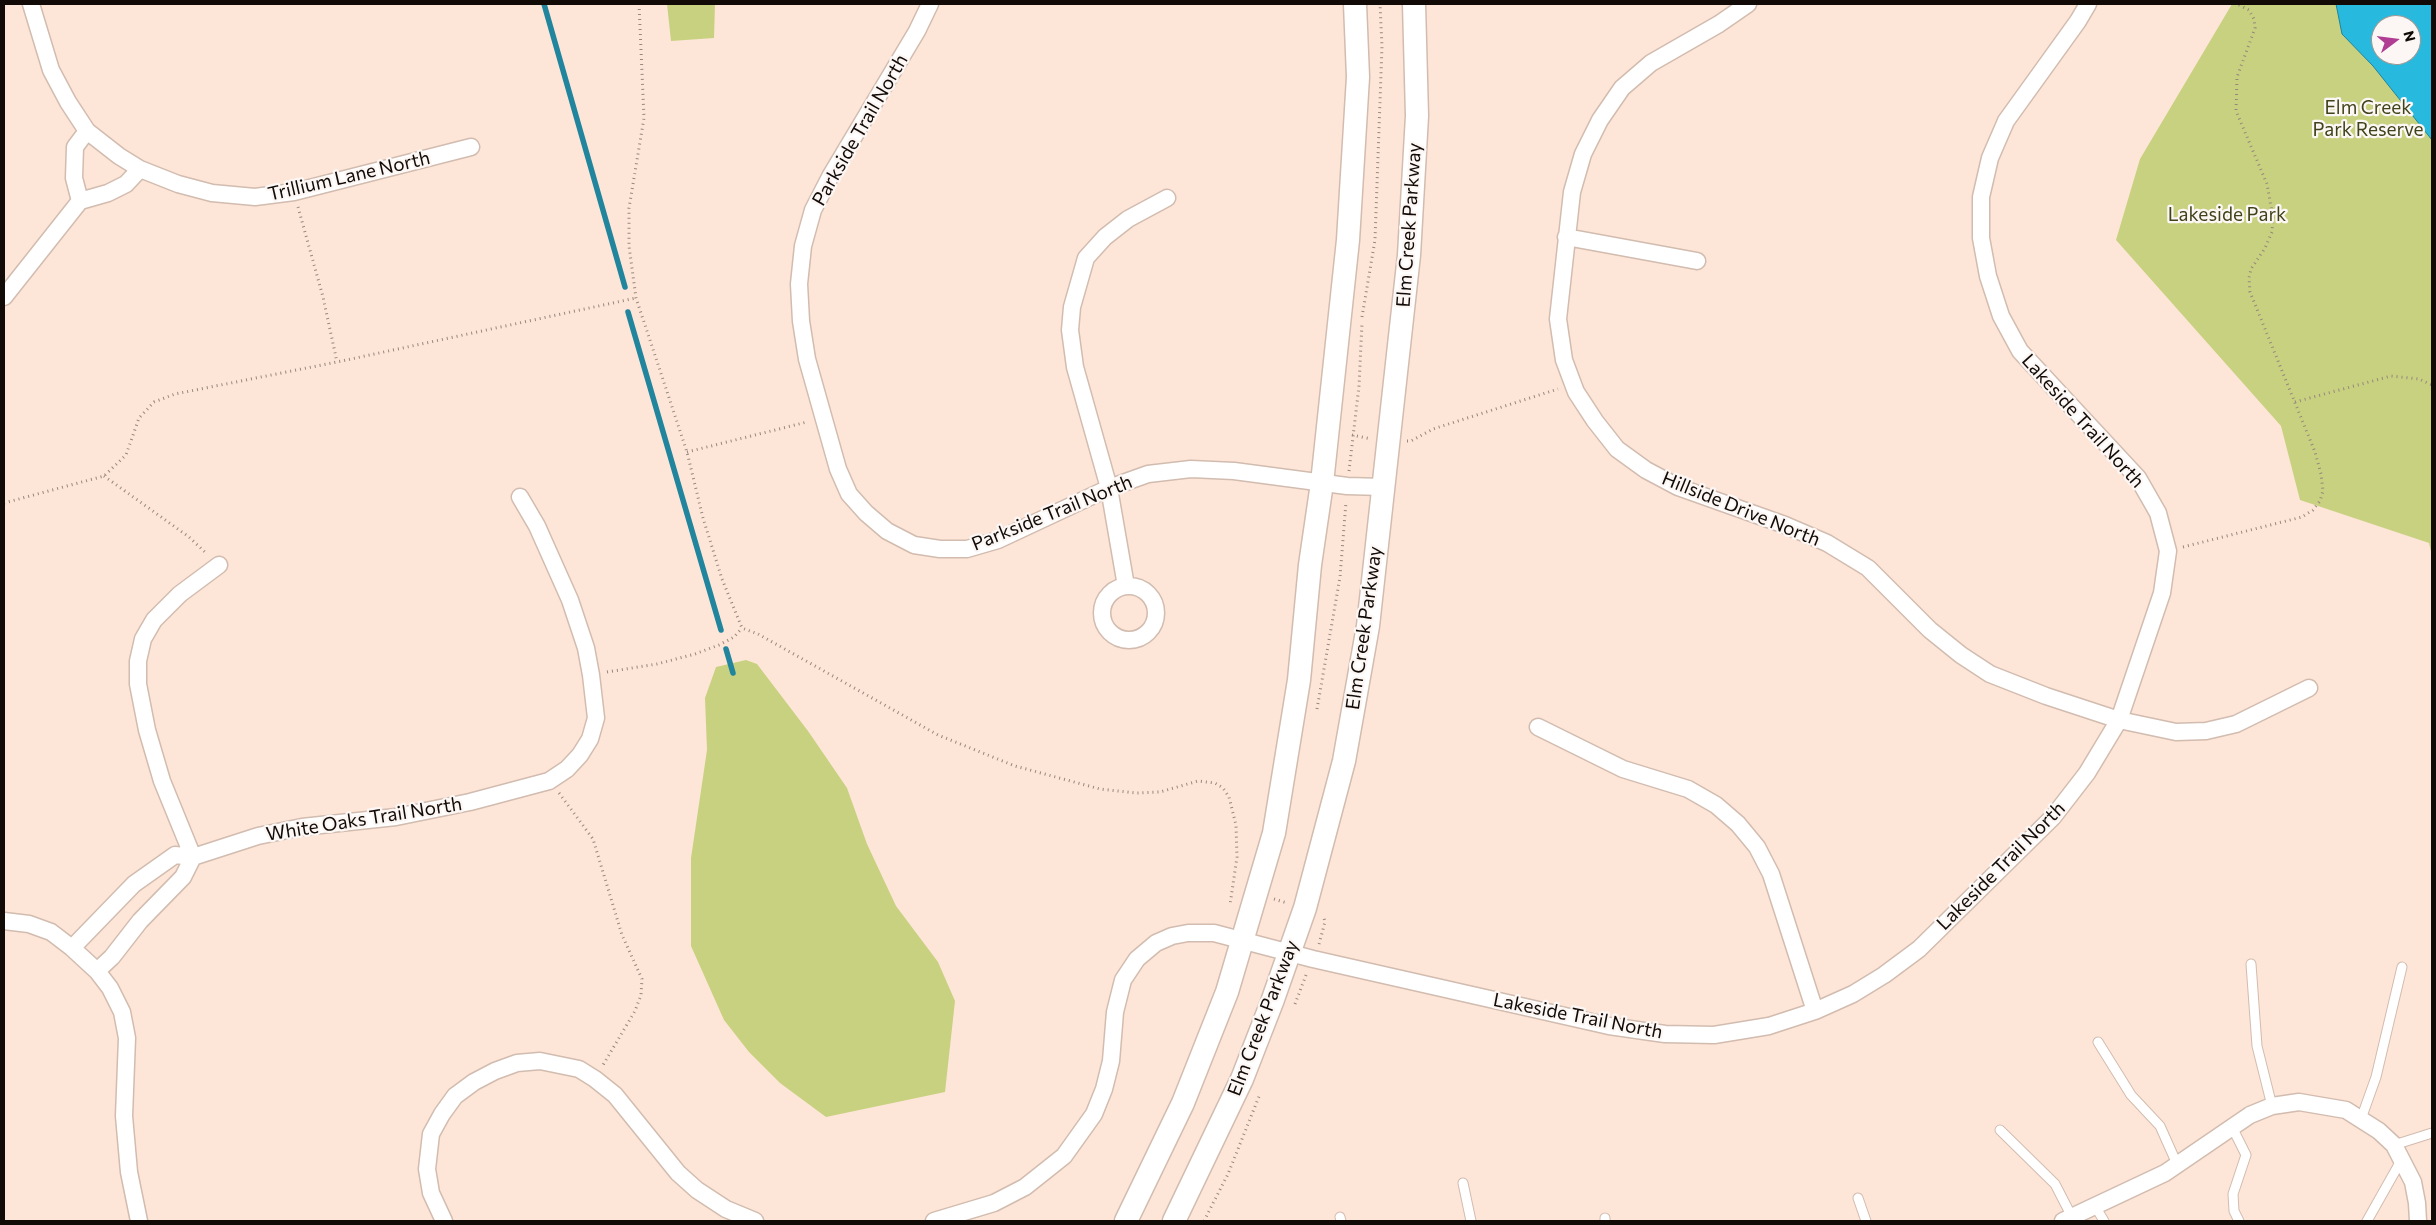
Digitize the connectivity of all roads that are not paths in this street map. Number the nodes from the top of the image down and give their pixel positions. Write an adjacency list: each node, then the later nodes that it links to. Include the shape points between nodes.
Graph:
1 (32, 4): 7 (street, Trillium Lane North, via 51,70)
2 (930, 4): 17 (street, Parkside Trail North, via 918,31 827,184 814,210 803,246 799,284 801,321 807,359 838,469 849,494 887,532 914,545 940,549 967,550 998,540)
3 (1355, 4): 15 (street, via 1358,76 1348,240)
4 (1414, 4): 16 (street, Elm Creek Parkway, via 1417,116 1408,254)
5 (1748, 4): 12 (street, Hillside Drive North, via 1651,63 1622,88 1600,120 1583,154 1572,192)
6 (2088, 4): 22 (street, Lakeside Trail North, via 2006,121 1990,158 1981,197 1981,238 1998,308 2020,351 2138,478 2158,513 2168,551 2162,593)
7 (87, 130): 9 (street, Trillium Lane North); 11 (street, via 75,147 74,178)
8 (471, 147): 9 (street, Trillium Lane North, via 294,192 255,197 212,193)
9 (140, 169): 11 (street, via 126,184)
10 (1167, 198): 17 (street, via 1128,219 1086,258 1072,307 1070,330 1075,367)
11 (80, 201): 14 (street)
12 (1566, 237): 13 (street); 22 (street, Hillside Drive North, via 1558,319 1564,360 1573,384 1595,422 1617,449 1678,487 1827,543 1868,568 1930,630 1990,674)
13 (1697, 261)
14 (4, 297)
15 (1322, 483): 16 (street, Parkside Trail North); 17 (street, Parkside Trail North, via 1234,471 1191,469 1148,474); 26 (street, via 1299,680 1274,833)
16 (1383, 487): 28 (street, Elm Creek Parkway, via 1368,626 1344,761)
17 (1108, 488): 20 (street)
18 (520, 497): 24 (street, White Oaks Trail North, via 537,526 570,600 586,648 596,718 590,739 580,755 549,781 470,802 396,817 302,827 258,836)
19 (219, 565): 24 (street, via 180,594 154,620 143,639 138,661 138,684 147,730 162,781)
20 (1126, 586)
21 (2309, 688): 22 (street, Hillside Drive North, via 2236,724 2206,731 2176,732)
22 (2119, 720): 32 (street, Lakeside Trail North, via 2087,773 2053,818 1919,949 1853,994)
23 (1538, 727): 32 (street, via 1622,769 1688,789 1716,805 1738,824 1757,847 1770,874)
24 (193, 856): 27 (street, White Oaks Trail North, via 175,855 134,884); 31 (street, via 183,877)
25 (4, 922): 27 (street, via 29,924 52,932)
26 (1234, 938): 28 (street, Lakeside Trail North); 48 (street, Lakeside Trail North, via 1188,933 1172,936 1156,943 1138,959 1123,980 1104,1089 1094,1114 1064,1156 1025,1187 994,1203); 49 (street, via 1227,992 1183,1103)
27 (72, 948): 31 (street)
28 (1290, 952): 32 (street, Lakeside Trail North, via 1609,1026 1665,1034 1723,1033 1769,1026); 50 (street, Elm Creek Parkway, via 1242,1079)
29 (2251, 964): 34 (lane, via 2257,1046)
30 (2402, 967): 35 (lane, via 2376,1077)
31 (97, 971): 45 (street, via 122,1012 127,1038 124,1116 129,1172)
32 (1815, 1011)
33 (2098, 1042): 40 (lane, via 2131,1095 2160,1126)
34 (2272, 1106): 35 (street, via 2319,1103 2346,1110); 36 (street)
35 (2361, 1120): 39 (street, via 2379,1131)
36 (2232, 1127): 40 (street); 54 (lane, via 2246,1155 2233,1194 2234,1211)
37 (2000, 1130): 44 (lane, via 2055,1184)
38 (2432, 1133): 39 (lane)
39 (2398, 1152): 55 (lane); 56 (street, via 2413,1182)
40 (2177, 1164): 43 (street)
41 (1464, 1183): 51 (lane)
42 (1858, 1198): 52 (lane)
43 (2095, 1206): 44 (street); 53 (lane)
44 (2068, 1219)
45 (139, 1221)
46 (444, 1221): 47 (street, via 430,1193 428,1154 431,1134 442,1114 455,1096 474,1082 517,1063 540,1061 579,1069 595,1079 614,1095 678,1173 697,1190 726,1209)
47 (755, 1221)
48 (934, 1221)
49 (1126, 1221)
50 (1174, 1221)
51 (1471, 1221)
52 (1866, 1221)
53 (2104, 1221)
54 (2239, 1221)
55 (2367, 1221)
56 (2418, 1221)

